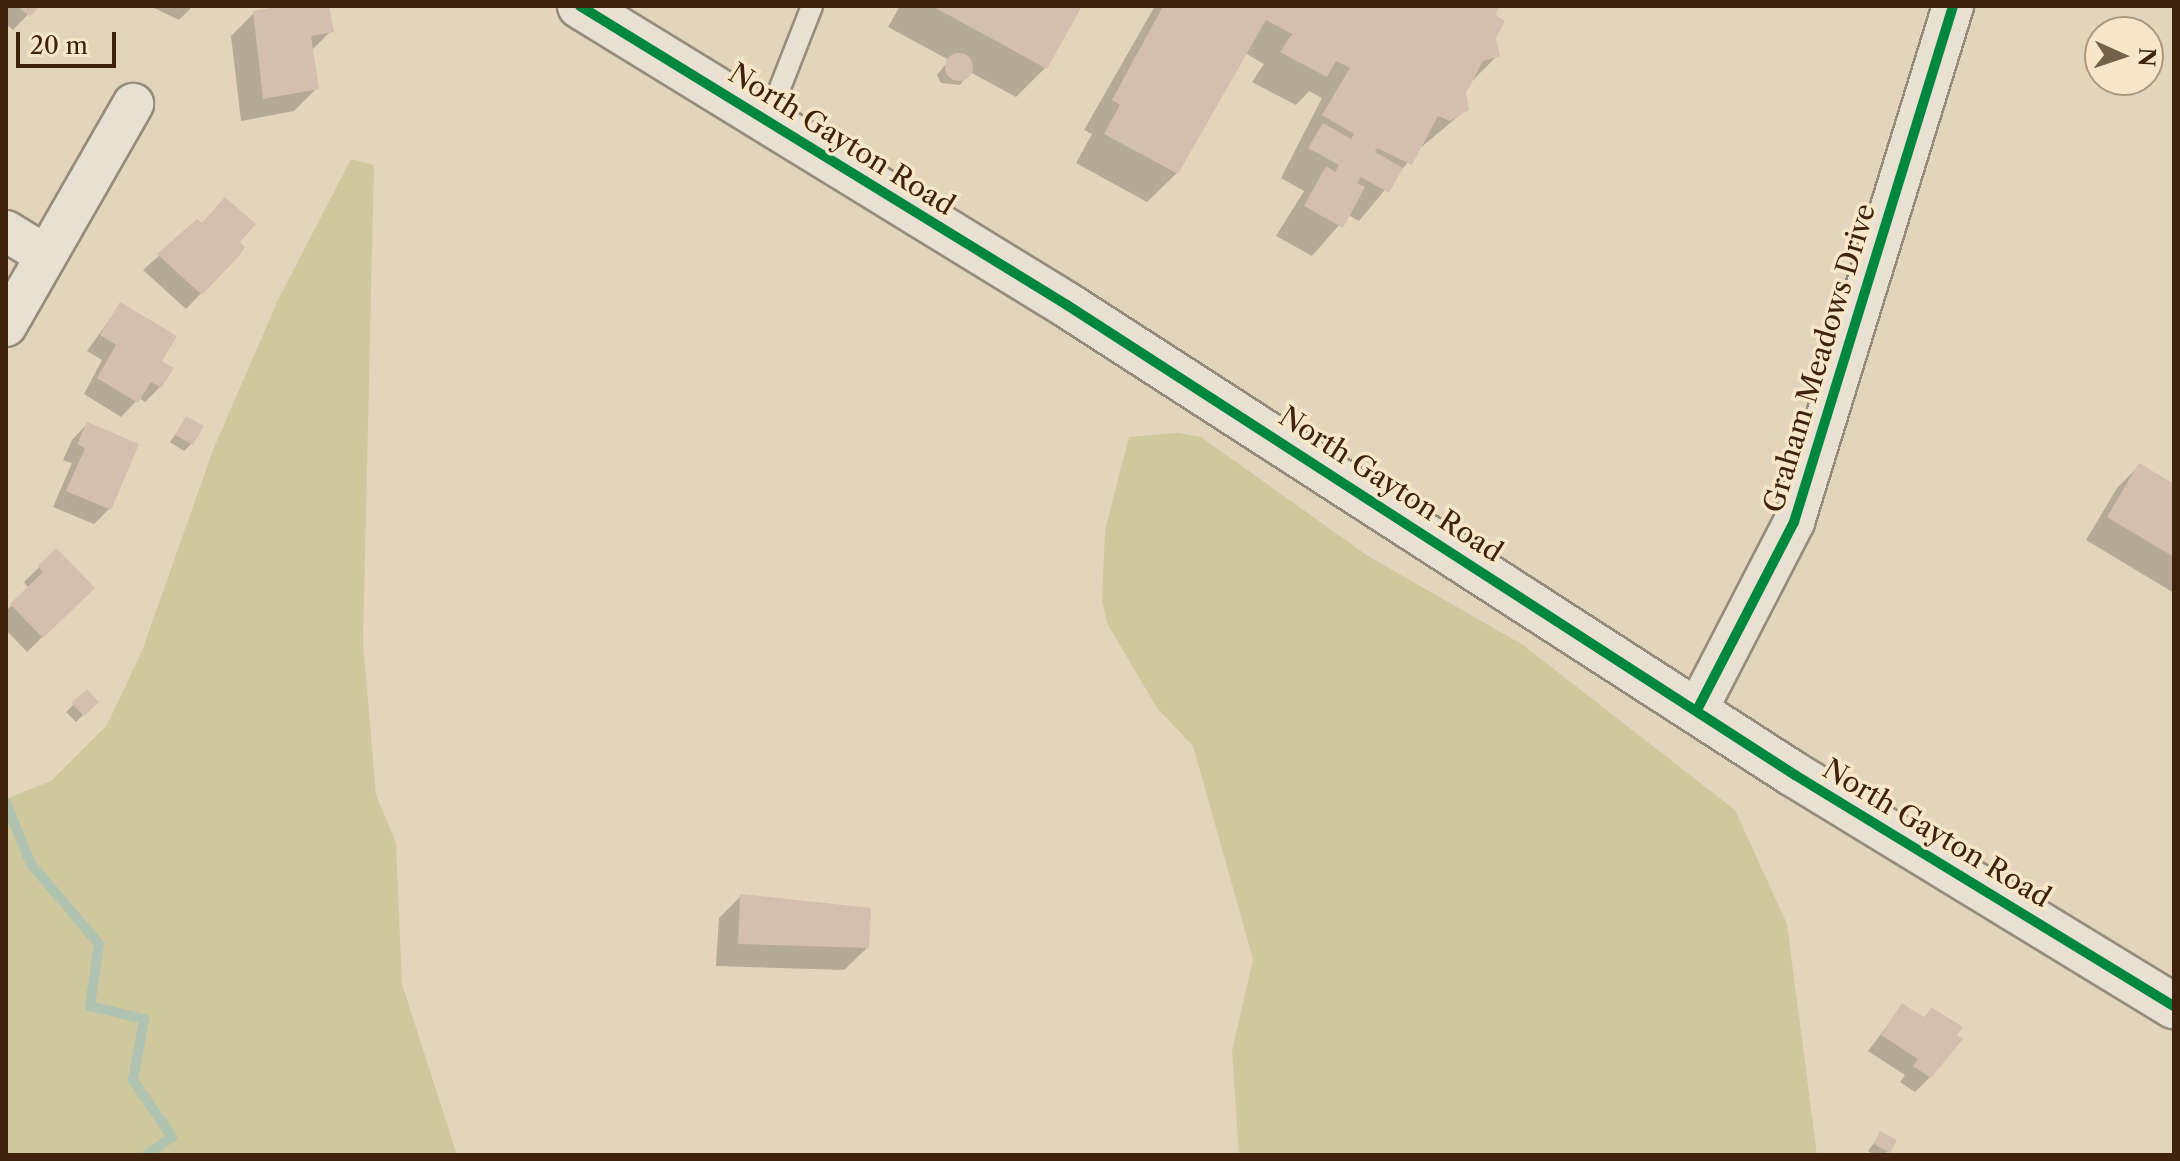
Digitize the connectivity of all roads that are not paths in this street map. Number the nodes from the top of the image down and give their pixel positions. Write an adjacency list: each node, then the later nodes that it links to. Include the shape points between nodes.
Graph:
1 (580, 6): 5 (street, North Gayton Road)
2 (812, 6): 5 (lane)
3 (1953, 6): 9 (street, Graham Meadows Drive, via 1794,522)
4 (133, 104): 7 (street)
5 (767, 121): 9 (street, North Gayton Road, via 1067,305)
6 (6, 231): 7 (street)
7 (45, 255): 8 (street)
8 (6, 326)
9 (1697, 710): 10 (street, North Gayton Road)
10 (2174, 1006)

